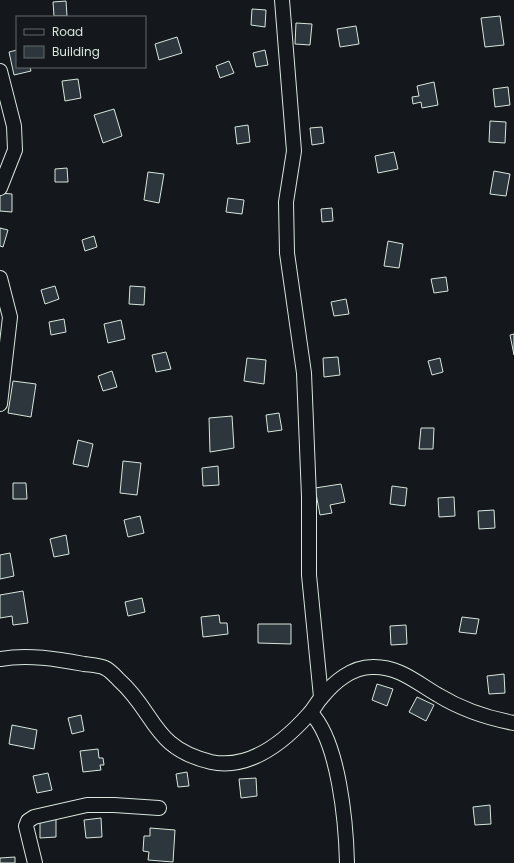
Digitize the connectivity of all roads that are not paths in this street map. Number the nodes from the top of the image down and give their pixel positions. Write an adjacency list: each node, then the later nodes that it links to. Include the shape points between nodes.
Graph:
1 (282, 0): 7 (street, via 294,151 286,202 287,253 304,373 309,575)
2 (0, 70): 3 (street, via 14,126 15,150)
3 (0, 188)
4 (0, 278): 5 (street, via 10,317)
5 (0, 404)
6 (0, 659): 8 (street, via 31,657 105,668 128,688 160,734 174,747 191,756 212,762 244,761 271,748 293,732)
7 (322, 697): 8 (street); 9 (street, via 336,682 353,671 372,667 393,669 477,714)
8 (311, 713): 12 (street, via 318,720 330,750 344,811)
9 (514, 723)
10 (159, 808): 11 (street, via 87,805 34,817 26,826)
11 (35, 863)
12 (347, 863)

